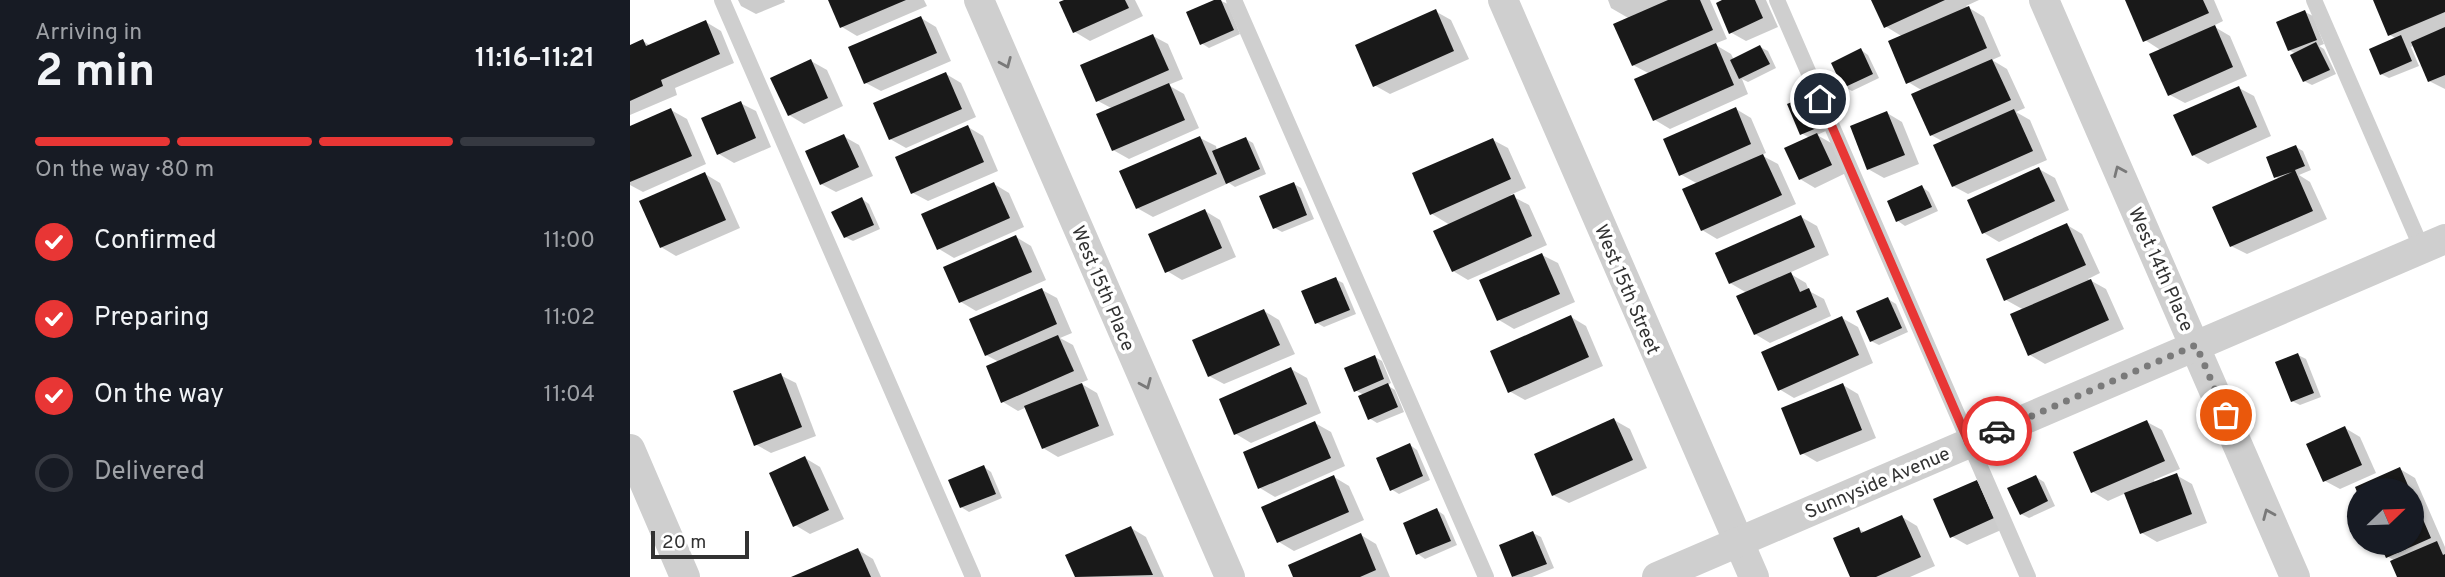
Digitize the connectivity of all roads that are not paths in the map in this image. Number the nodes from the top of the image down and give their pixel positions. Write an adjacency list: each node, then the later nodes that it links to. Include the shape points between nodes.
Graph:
1 (722, 0): 14 (lane)
2 (979, 0): 15 (street, West 15th Place, one-way to 15)
3 (1234, 0): 16 (lane)
4 (1503, 0): 12 (street, West 15th Street)
5 (1777, 0): 10 (lane)
6 (2044, 0): 9 (street, West 14th Place, one-way to 6)
7 (2314, 0): 8 (lane)
8 (2433, 244): 9 (street, Sunnyside Avenue)
9 (2196, 345): 10 (street, Sunnyside Avenue); 20 (street, West 14th Place, one-way to 9)
10 (1969, 443): 12 (street, Sunnyside Avenue); 19 (lane)
11 (630, 449): 13 (street)
12 (1738, 542): 17 (street, Sunnyside Avenue); 18 (street, West 15th Street)
13 (685, 577)
14 (972, 577)
15 (1230, 577)
16 (1486, 577)
17 (1657, 577)
18 (1754, 577)
19 (2028, 577)
20 (2295, 577)

